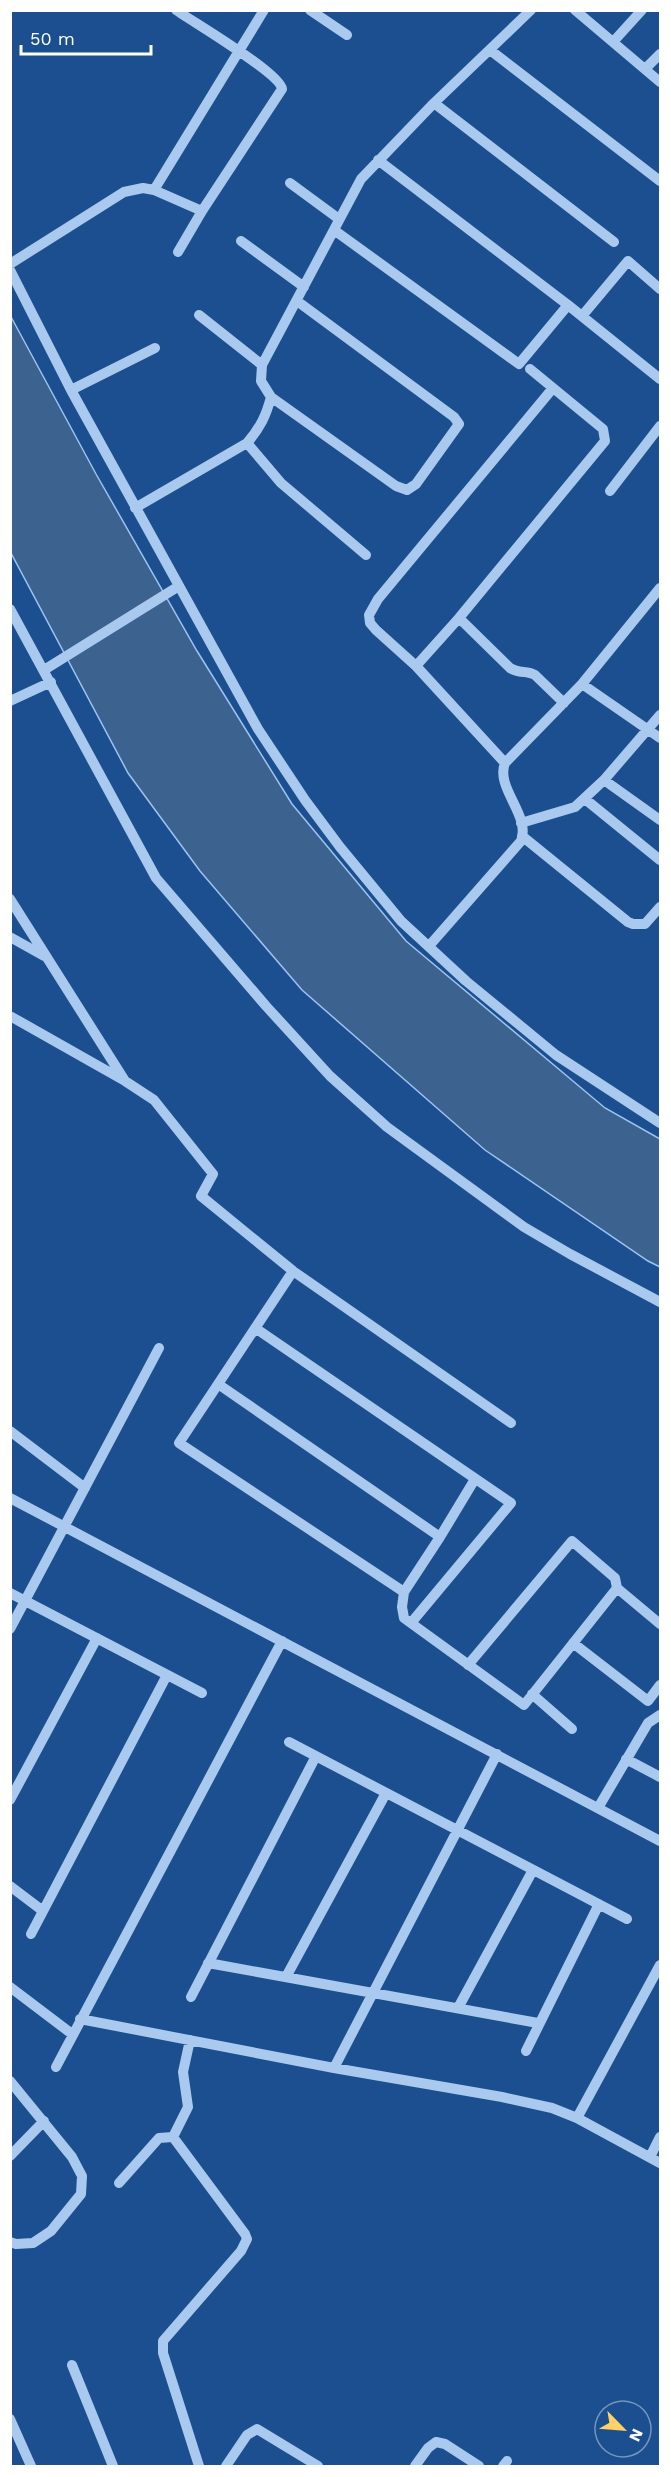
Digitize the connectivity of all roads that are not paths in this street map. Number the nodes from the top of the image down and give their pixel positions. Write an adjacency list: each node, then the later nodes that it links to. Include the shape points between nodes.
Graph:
1 (176, 10): 10 (street)
2 (264, 10): 10 (street)
3 (310, 10): 7 (street)
4 (531, 10): 11 (street)
5 (574, 10): 9 (street)
6 (642, 10): 9 (street)
7 (323, 14): 8 (street)
8 (347, 35)
9 (613, 42): 13 (street)
10 (238, 50): 19 (street); 20 (street, via 278,80 282,88)
11 (490, 50): 15 (street); 17 (street)
12 (660, 54): 13 (street)
13 (645, 69): 14 (street)
14 (660, 82)
15 (434, 103): 16 (street); 24 (street)
16 (378, 160): 21 (street, via 361,179); 31 (street)
17 (660, 181)
18 (290, 183): 21 (street)
19 (154, 190): 20 (street); 26 (street, via 124,192)
20 (201, 211): 25 (street)
21 (339, 219): 22 (street)
22 (334, 230): 28 (street); 31 (street, via 519,364)
23 (241, 241): 28 (street)
24 (614, 242)
25 (178, 252)
26 (10, 264)
27 (10, 270): 39 (street)
28 (304, 287): 30 (street)
29 (660, 289): 33 (street, via 628,261)
30 (297, 301): 35 (street); 40 (street, via 459,424 416,484 407,490)
31 (568, 305): 33 (street)
32 (199, 315): 35 (street)
33 (582, 316): 37 (street)
34 (155, 348): 39 (street)
35 (262, 365): 40 (street, via 261,381)
36 (530, 369): 38 (street)
37 (660, 379)
38 (553, 388): 49 (street, via 603,429 605,441); 50 (street, via 372,607 370,623)
39 (70, 390): 44 (street)
40 (271, 397): 42 (street, via 267,415)
41 (660, 426): 43 (street)
42 (247, 443): 44 (street); 45 (street, via 281,483)
43 (610, 491)
44 (135, 508): 46 (street)
45 (366, 555)
46 (178, 586): 51 (street); 69 (street, via 258,729 305,800 401,921)
47 (660, 588): 53 (street)
48 (10, 609): 51 (street)
49 (459, 618): 50 (street); 55 (street, via 510,668 535,675)
50 (416, 666): 59 (street)
51 (45, 670): 52 (street)
52 (51, 682): 54 (street); 75 (street, via 156,878 330,1076 387,1127 524,1227)
53 (582, 684): 55 (street); 57 (street)
54 (10, 701)
55 (564, 703): 59 (street)
56 (660, 715): 57 (street)
57 (649, 730): 58 (street); 60 (street)
58 (660, 738)
59 (505, 763): 63 (street, via 502,774)
60 (604, 780): 61 (street); 62 (street)
61 (585, 799): 63 (street, via 564,811); 65 (street)
62 (660, 820)
63 (521, 823): 64 (street)
64 (522, 836): 67 (street, via 628,922 645,924); 69 (street)
65 (660, 860)
66 (10, 899): 70 (street)
67 (660, 907)
68 (10, 937): 70 (street)
69 (429, 946): 73 (street, via 556,1055)
70 (47, 957): 72 (street)
71 (10, 1016): 72 (street)
72 (125, 1081): 74 (street, via 154,1100 213,1174 201,1196)
73 (660, 1124)
74 (293, 1271): 76 (street); 79 (street)
75 (660, 1302)
76 (255, 1328): 78 (street); 81 (street)
77 (159, 1348): 82 (street)
78 (218, 1384): 85 (street); 87 (street, via 179,1443)
79 (511, 1422)
80 (10, 1431): 82 (street)
81 (476, 1479): 85 (street); 90 (street, via 511,1503)
82 (85, 1488): 84 (street)
83 (10, 1498): 84 (street)
84 (65, 1526): 89 (street); 94 (street)
85 (440, 1537): 87 (street)
86 (617, 1588): 91 (street); 95 (street); 96 (street, via 615,1578 572,1541)
87 (404, 1592): 90 (street, via 404,1618)
88 (10, 1593): 89 (street)
89 (25, 1601): 92 (street); 93 (street)
90 (411, 1623): 96 (street)
91 (660, 1624)
92 (10, 1629)
93 (97, 1638): 97 (street); 109 (street)
94 (282, 1641): 104 (street); 126 (street)
95 (573, 1643): 98 (street, via 648,1701); 100 (street)
96 (468, 1665): 100 (street, via 524,1705)
97 (167, 1675): 99 (street); 116 (street)
98 (660, 1685)
99 (202, 1693)
100 (532, 1695): 102 (street)
101 (660, 1714): 106 (street, via 648,1723)
102 (572, 1729)
103 (289, 1742): 105 (street)
104 (497, 1754): 110 (street); 111 (street)
105 (316, 1756): 108 (street); 119 (street)
106 (626, 1759): 107 (street); 110 (street)
107 (660, 1777)
108 (386, 1793): 111 (street); 121 (street)
109 (10, 1800)
110 (598, 1808): 112 (street)
111 (457, 1830): 113 (street); 123 (street)
112 (660, 1841)
113 (533, 1870): 115 (street); 125 (street)
114 (10, 1886): 116 (street)
115 (599, 1904): 117 (street); 127 (street)
116 (43, 1911): 118 (street)
117 (627, 1919)
118 (32, 1934)
119 (208, 1963): 121 (street); 124 (street)
120 (660, 1965): 134 (street)
121 (286, 1977): 123 (street)
122 (10, 1987): 128 (street)
123 (372, 1992): 125 (street); 132 (street)
124 (191, 1996)
125 (458, 2008): 127 (street)
126 (80, 2019): 128 (street); 129 (street)
127 (538, 2023): 130 (street)
128 (72, 2034): 131 (street)
129 (190, 2040): 132 (street); 136 (street, via 183,2072 188,2106)
130 (526, 2051)
131 (56, 2067)
132 (334, 2068): 134 (street, via 502,2097)
133 (10, 2081): 135 (street)
134 (577, 2118): 139 (street)
135 (44, 2121): 138 (street); 142 (street, via 82,2176 81,2194 68,2213 42,2237 33,2243)
136 (173, 2137): 141 (street, via 159,2138); 147 (street, via 247,2239 241,2252 163,2341 163,2353)
137 (660, 2137): 139 (street)
138 (10, 2156)
139 (650, 2157): 140 (street)
140 (660, 2163)
141 (119, 2183)
142 (10, 2242)
143 (72, 2365): 146 (street)
144 (10, 2419): 145 (street)
145 (31, 2466)
146 (113, 2466)
147 (199, 2466)
148 (226, 2466): 149 (street, via 247,2435 257,2429)
149 (318, 2466)
150 (415, 2466): 151 (street, via 436,2442)
151 (479, 2466)

